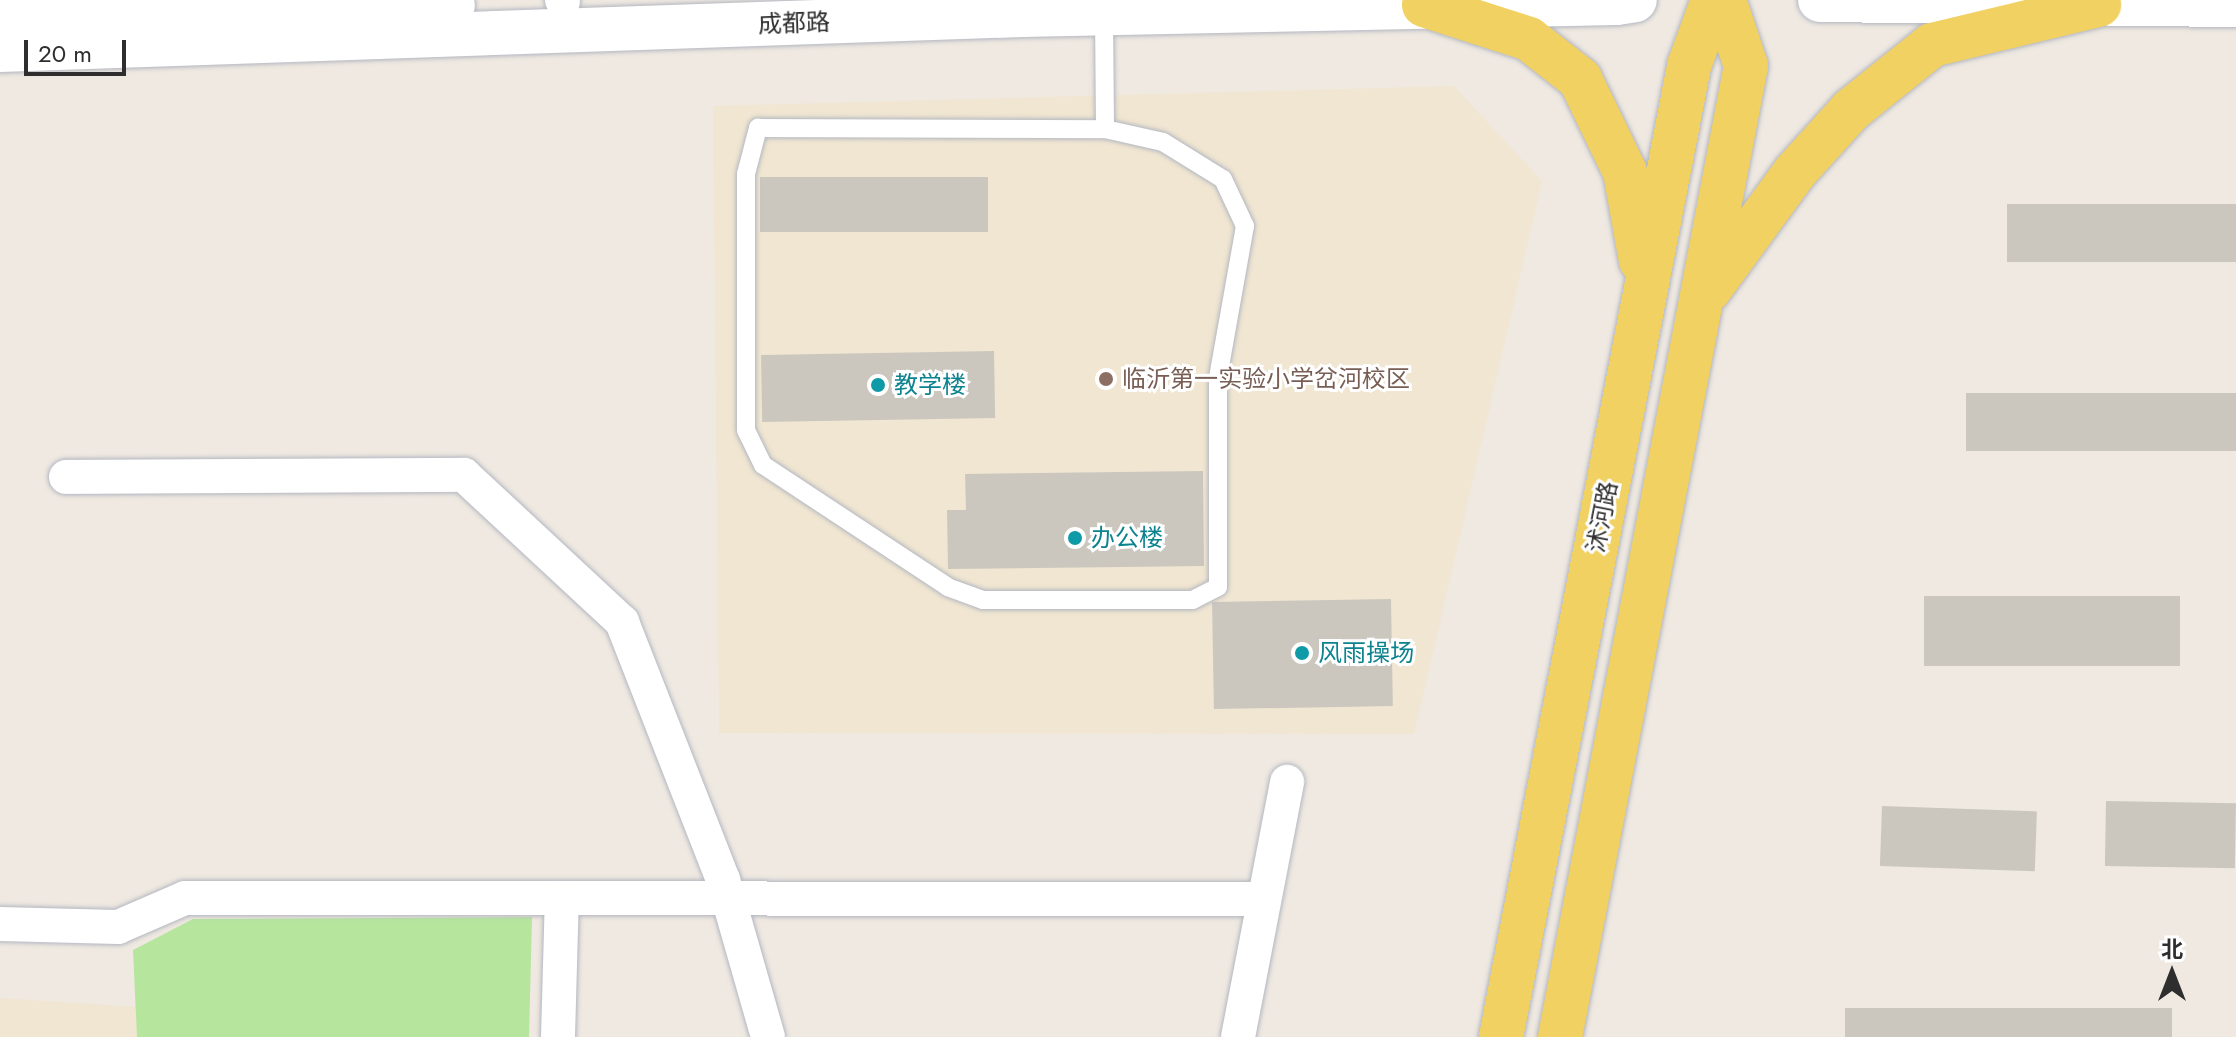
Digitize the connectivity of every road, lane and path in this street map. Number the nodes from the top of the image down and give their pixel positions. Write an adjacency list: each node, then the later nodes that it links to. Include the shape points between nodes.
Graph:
1 (652, 0): 6 (street)
2 (1635, 0): 8 (street, 成都路)
3 (1713, 0): 14 (main road, 沭河路, via 1689,66)
4 (1724, 0): 15 (main road, via 1746,66)
5 (1820, 0): 7 (street)
6 (563, 1): 11 (street)
7 (2094, 2): 9 (street); 15 (main road, via 1932,45 1851,110 1795,172)
8 (1424, 5): 10 (street, 成都路); 14 (main road, via 1529,39 1580,79 1625,172)
9 (2236, 5)
10 (1104, 13): 12 (street, 成都路); 13 (lane)
11 (0, 17)
12 (0, 50)
13 (1105, 129): 13 (lane, via 758,128 746,174 746,430 763,465 948,587 983,600 1193,600 1218,587 1218,378 1245,226 1223,179 1163,142)
14 (1646, 287): 25 (main road, 沭河路)
15 (1703, 299): 26 (main road)
16 (66, 477): 19 (street, via 464,475 622,622)
17 (1287, 782): 20 (street)
18 (562, 898): 19 (street); 21 (street, via 185,898 118,927); 22 (street)
19 (729, 899): 20 (street); 23 (street)
20 (1264, 899): 24 (street)
21 (0, 924)
22 (558, 1037)
23 (768, 1037)
24 (1238, 1037)
25 (1501, 1037)
26 (1560, 1037)

